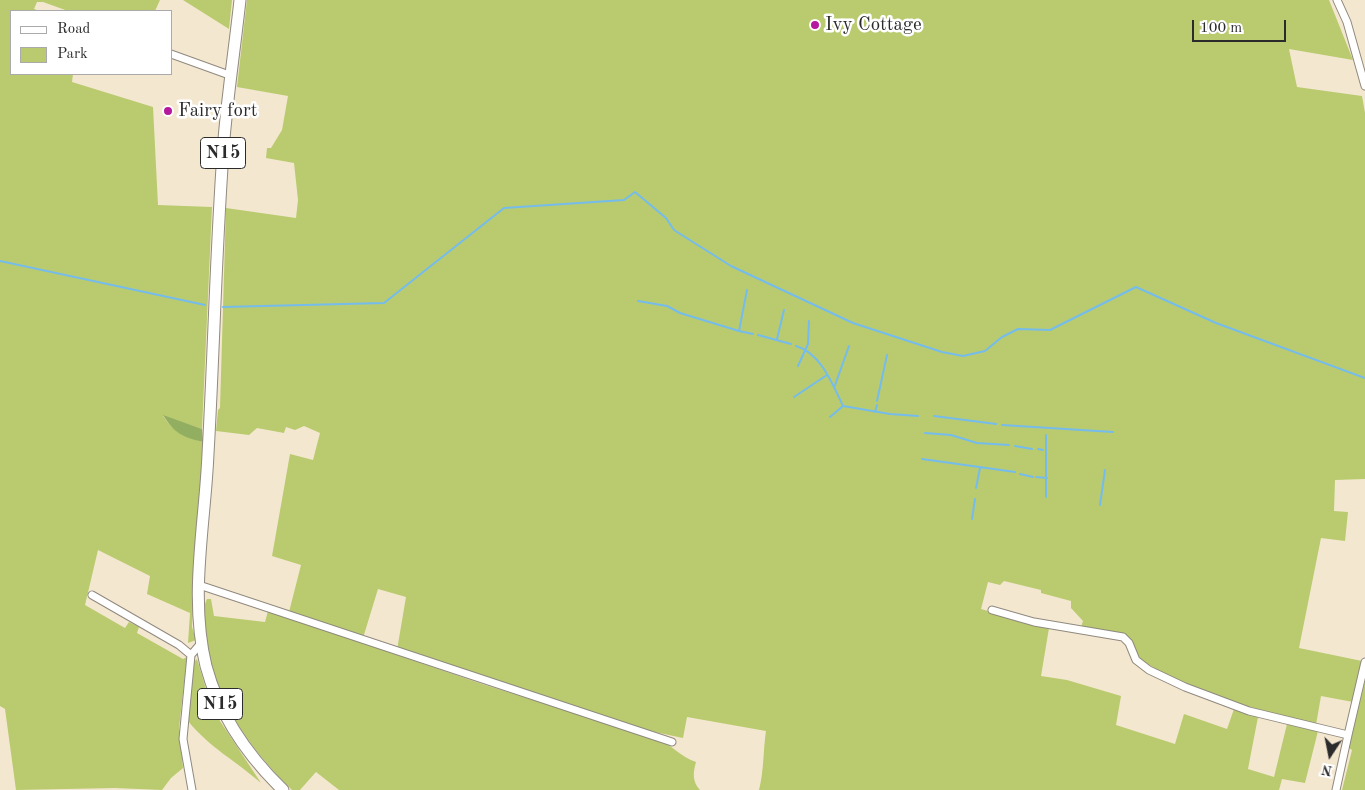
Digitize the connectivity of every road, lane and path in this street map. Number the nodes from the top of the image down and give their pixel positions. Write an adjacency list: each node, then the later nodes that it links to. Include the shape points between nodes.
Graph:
1 (240, 0): 4 (highway, N15)
2 (1337, 0): 5 (street)
3 (172, 54): 4 (street)
4 (232, 76): 6 (highway, N15, via 224,137)
5 (1365, 86)
6 (199, 585): 9 (highway, N15); 13 (street)
7 (92, 596): 10 (street)
8 (992, 610): 12 (street, via 1034,622 1123,638 1129,643 1136,660 1185,687 1249,711)
9 (202, 642): 10 (street); 15 (highway, N15, via 210,676 227,719 242,744)
10 (192, 655): 14 (street, via 182,738)
11 (1365, 662): 12 (street)
12 (1348, 735): 16 (street)
13 (672, 742)
14 (192, 790)
15 (283, 790)
16 (1336, 790)

